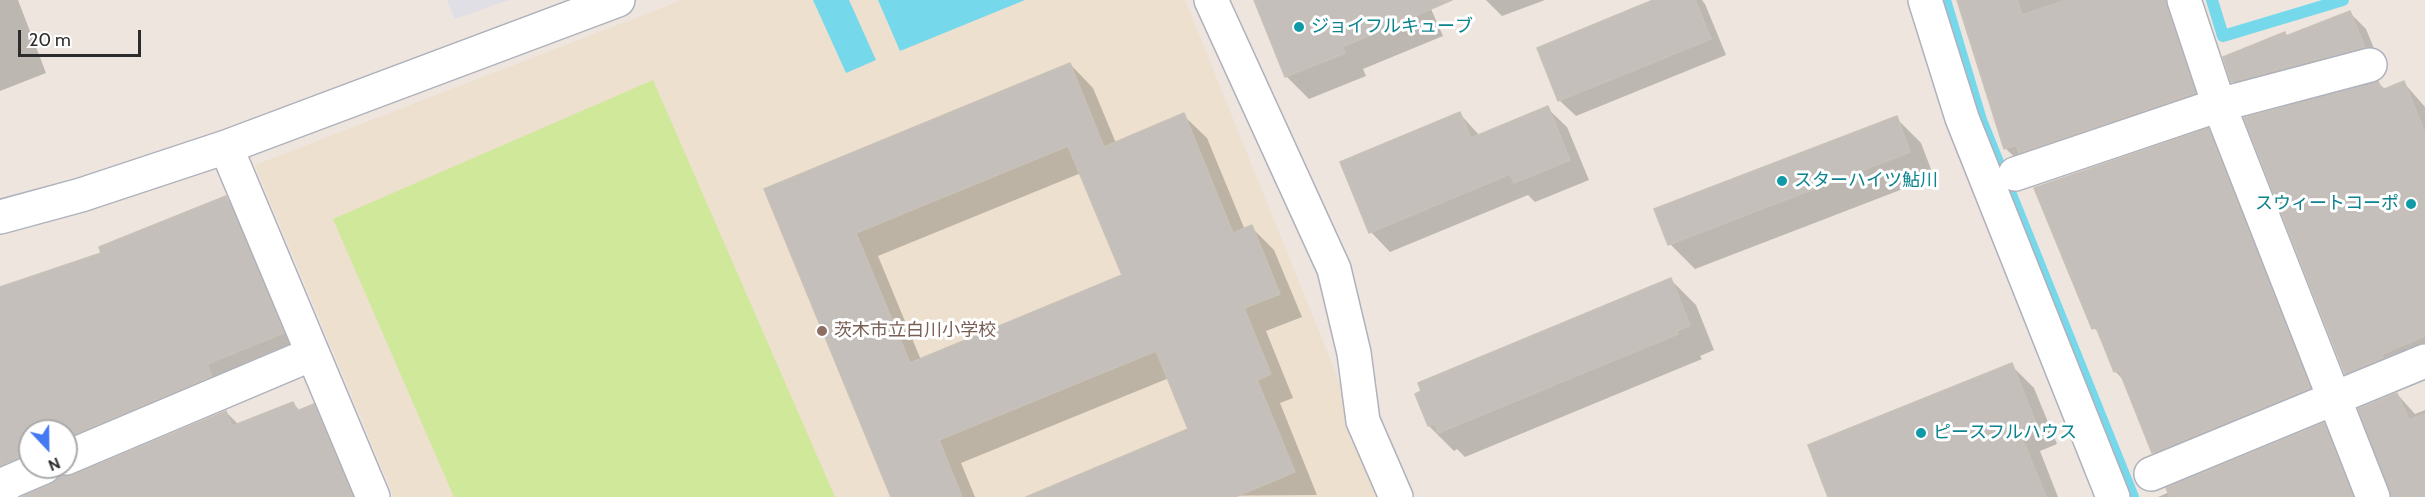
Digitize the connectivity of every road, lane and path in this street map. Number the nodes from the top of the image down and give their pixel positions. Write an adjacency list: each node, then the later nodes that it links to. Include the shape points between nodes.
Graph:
1 (618, 0): 7 (street)
2 (1211, 0): 18 (street, via 1334,268 1354,353 1363,421)
3 (1925, 0): 19 (street, via 1962,118)
4 (2184, 0): 6 (street)
5 (2370, 65): 6 (street)
6 (2219, 105): 8 (street); 12 (street)
7 (226, 147): 9 (street); 10 (street)
8 (2016, 174)
9 (0, 217)
10 (312, 354): 13 (street); 17 (street)
11 (2425, 361): 12 (street)
12 (2334, 399): 14 (street); 20 (street)
13 (78, 453)
14 (2151, 474)
15 (18, 478): 16 (street, via 7,483)
16 (0, 495)
17 (373, 497)
18 (1396, 497)
19 (2113, 497)
20 (2373, 497)

